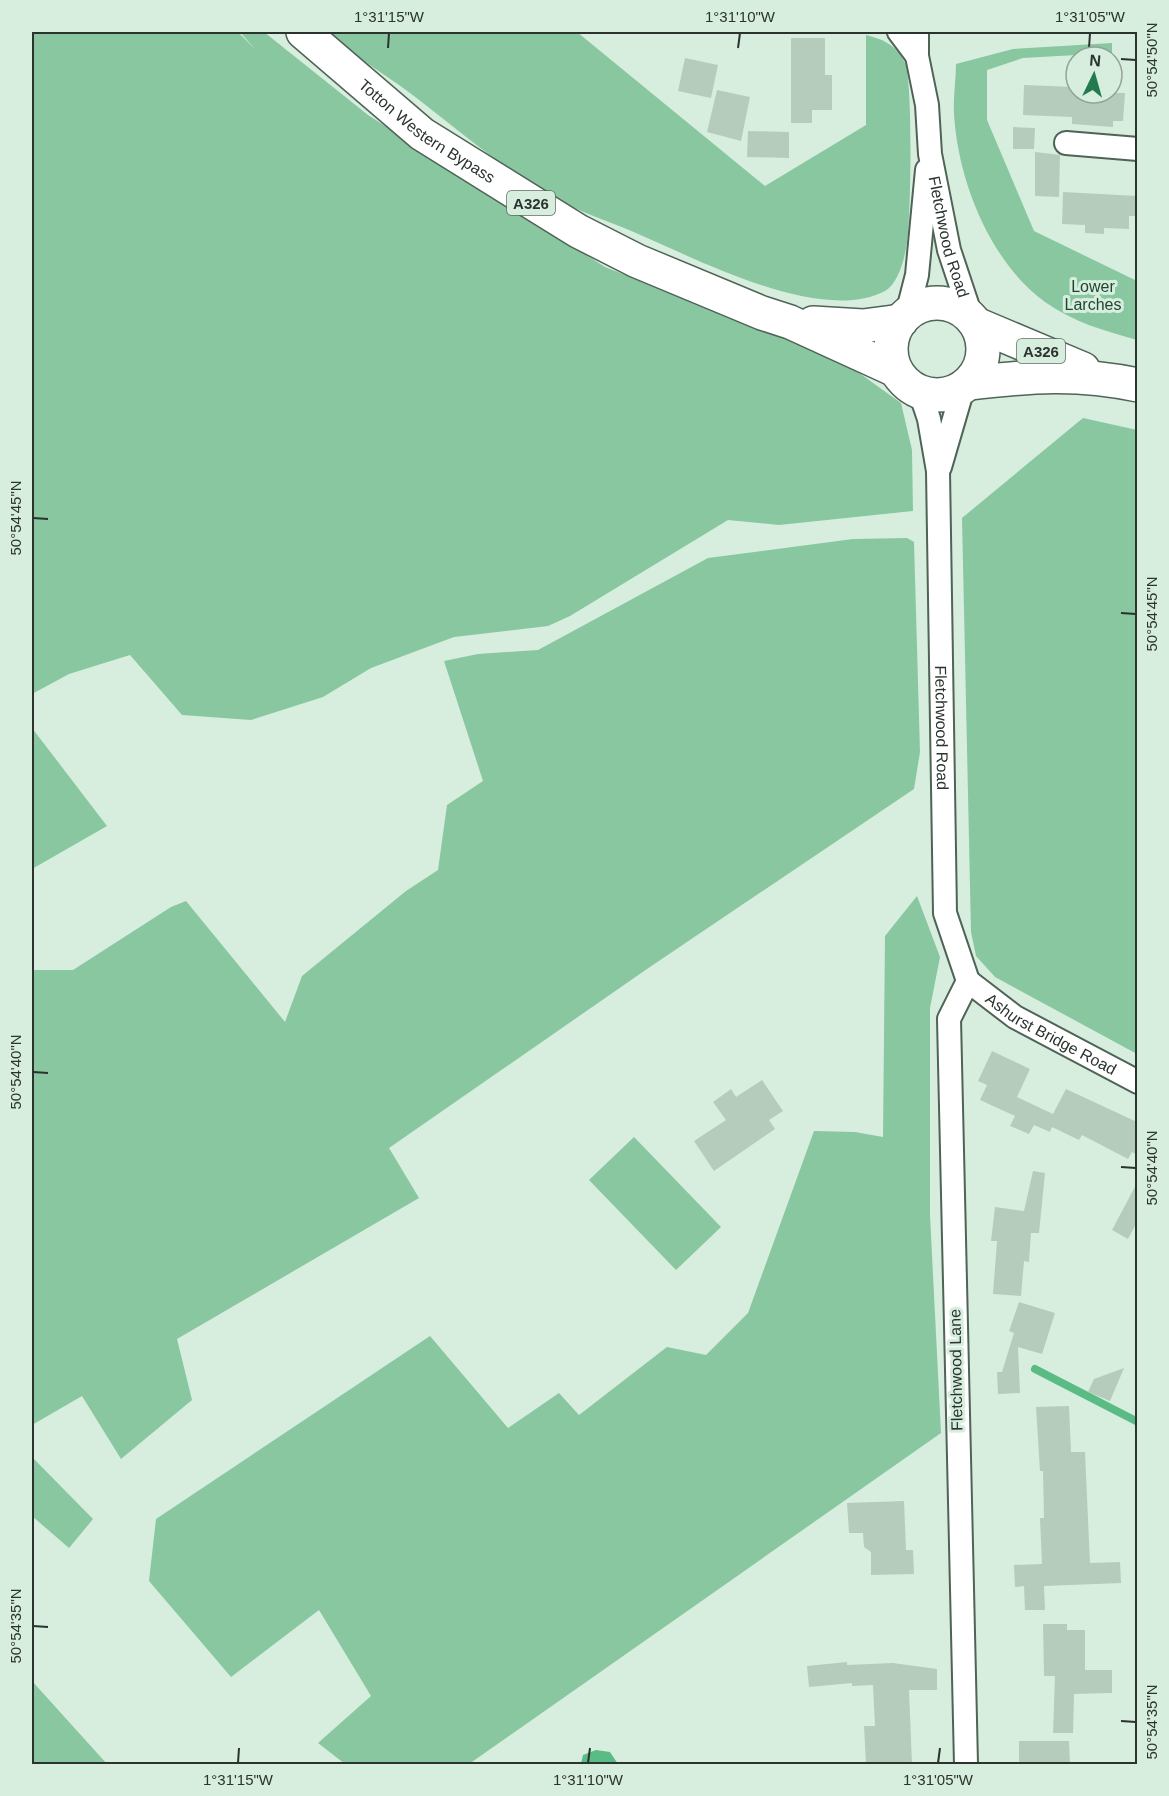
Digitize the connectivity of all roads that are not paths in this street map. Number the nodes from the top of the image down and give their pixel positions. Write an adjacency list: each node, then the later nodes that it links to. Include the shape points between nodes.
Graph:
1 (303, 32): 12 (main road, Totton Western Bypass / A326, via 422,134 578,231 637,261)
2 (898, 32): 5 (street)
3 (917, 32): 5 (street, Fletchwood Road)
4 (932, 32): 6 (street, Fletchwood Road, via 933,70)
5 (917, 56): 6 (street, Fletchwood Road)
6 (927, 105): 9 (street, Fletchwood Road)
7 (1066, 143): 8 (street)
8 (1137, 150)
9 (930, 154): 10 (street, Fletchwood Road, via 916,274); 11 (street, Fletchwood Road, via 949,250)
10 (904, 317): 11 (main road, via 923,306 940,303 958,308); 12 (main road, Totton Western Bypass / A326, via 863,326); 13 (main road, via 895,329 891,349)
11 (974, 321): 14 (main road, A326); 15 (main road, via 983,355 976,375)
12 (790, 322): 13 (main road, Totton Western Bypass / A326)
13 (895, 370): 16 (main road)
14 (1122, 382): 15 (main road, A326, via 1042,374)
15 (966, 386): 16 (main road, via 949,394); 17 (street, Fletchwood Road)
16 (920, 392): 17 (street, Fletchwood Road)
17 (938, 471): 18 (street, Fletchwood Road, via 945,913)
18 (969, 981): 19 (street, Ashurst Bridge Road, via 1016,1017); 20 (street, Fletchwood Lane, via 949,1019)
19 (1137, 1082)
20 (966, 1764)

